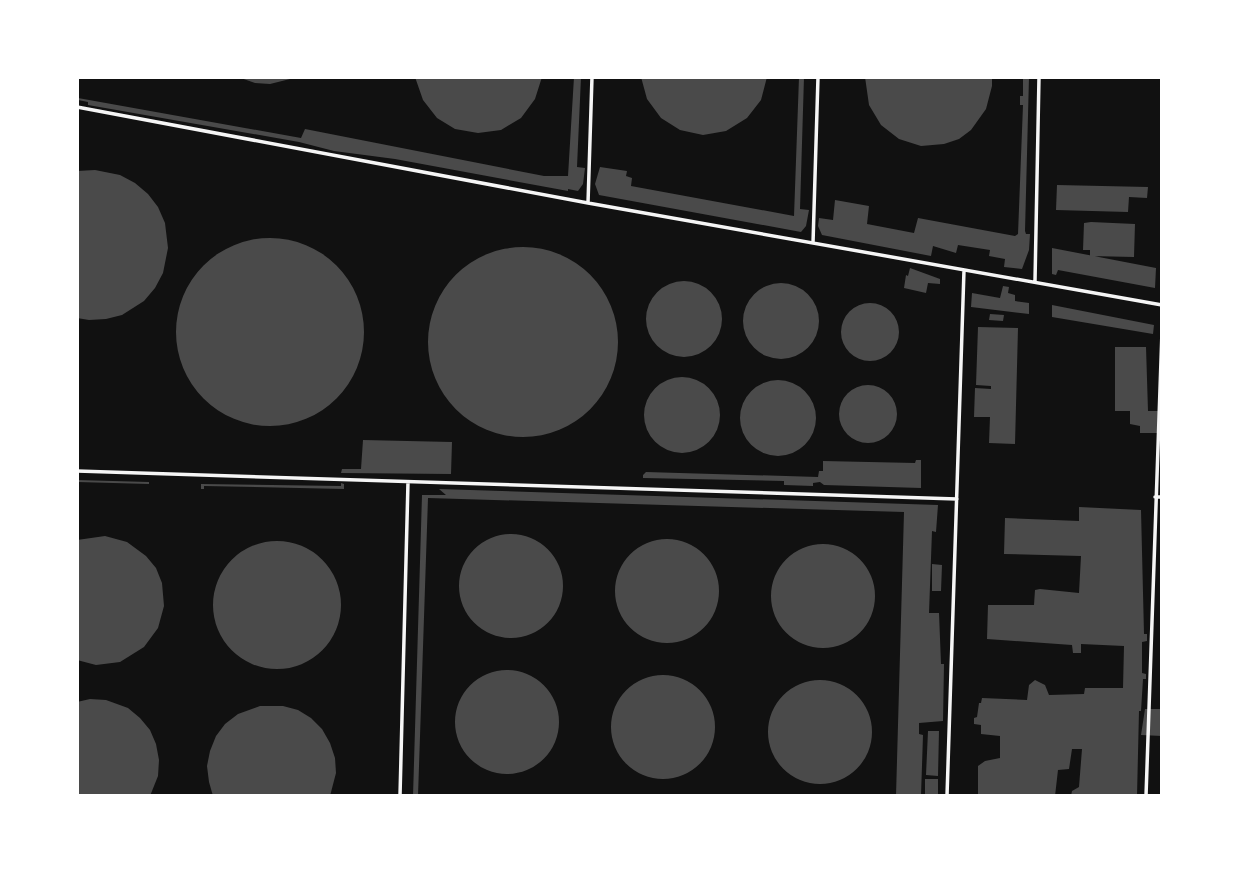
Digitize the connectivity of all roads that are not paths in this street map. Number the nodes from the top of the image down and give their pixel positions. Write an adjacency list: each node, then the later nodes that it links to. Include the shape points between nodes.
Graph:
1 (592, 77): 5 (lane)
2 (818, 77): 6 (lane)
3 (1039, 77): 8 (lane)
4 (77, 107): 5 (lane)
5 (588, 203): 6 (lane)
6 (813, 243): 7 (lane)
7 (964, 270): 8 (lane); 15 (lane)
8 (1035, 282): 9 (lane)
9 (1162, 305)
10 (1162, 331): 13 (lane)
11 (77, 471): 12 (lane)
12 (408, 482): 15 (lane); 16 (lane)
13 (1155, 497): 14 (lane); 18 (lane)
14 (1162, 497)
15 (957, 499): 17 (lane)
16 (400, 796)
17 (947, 796)
18 (1146, 796)

